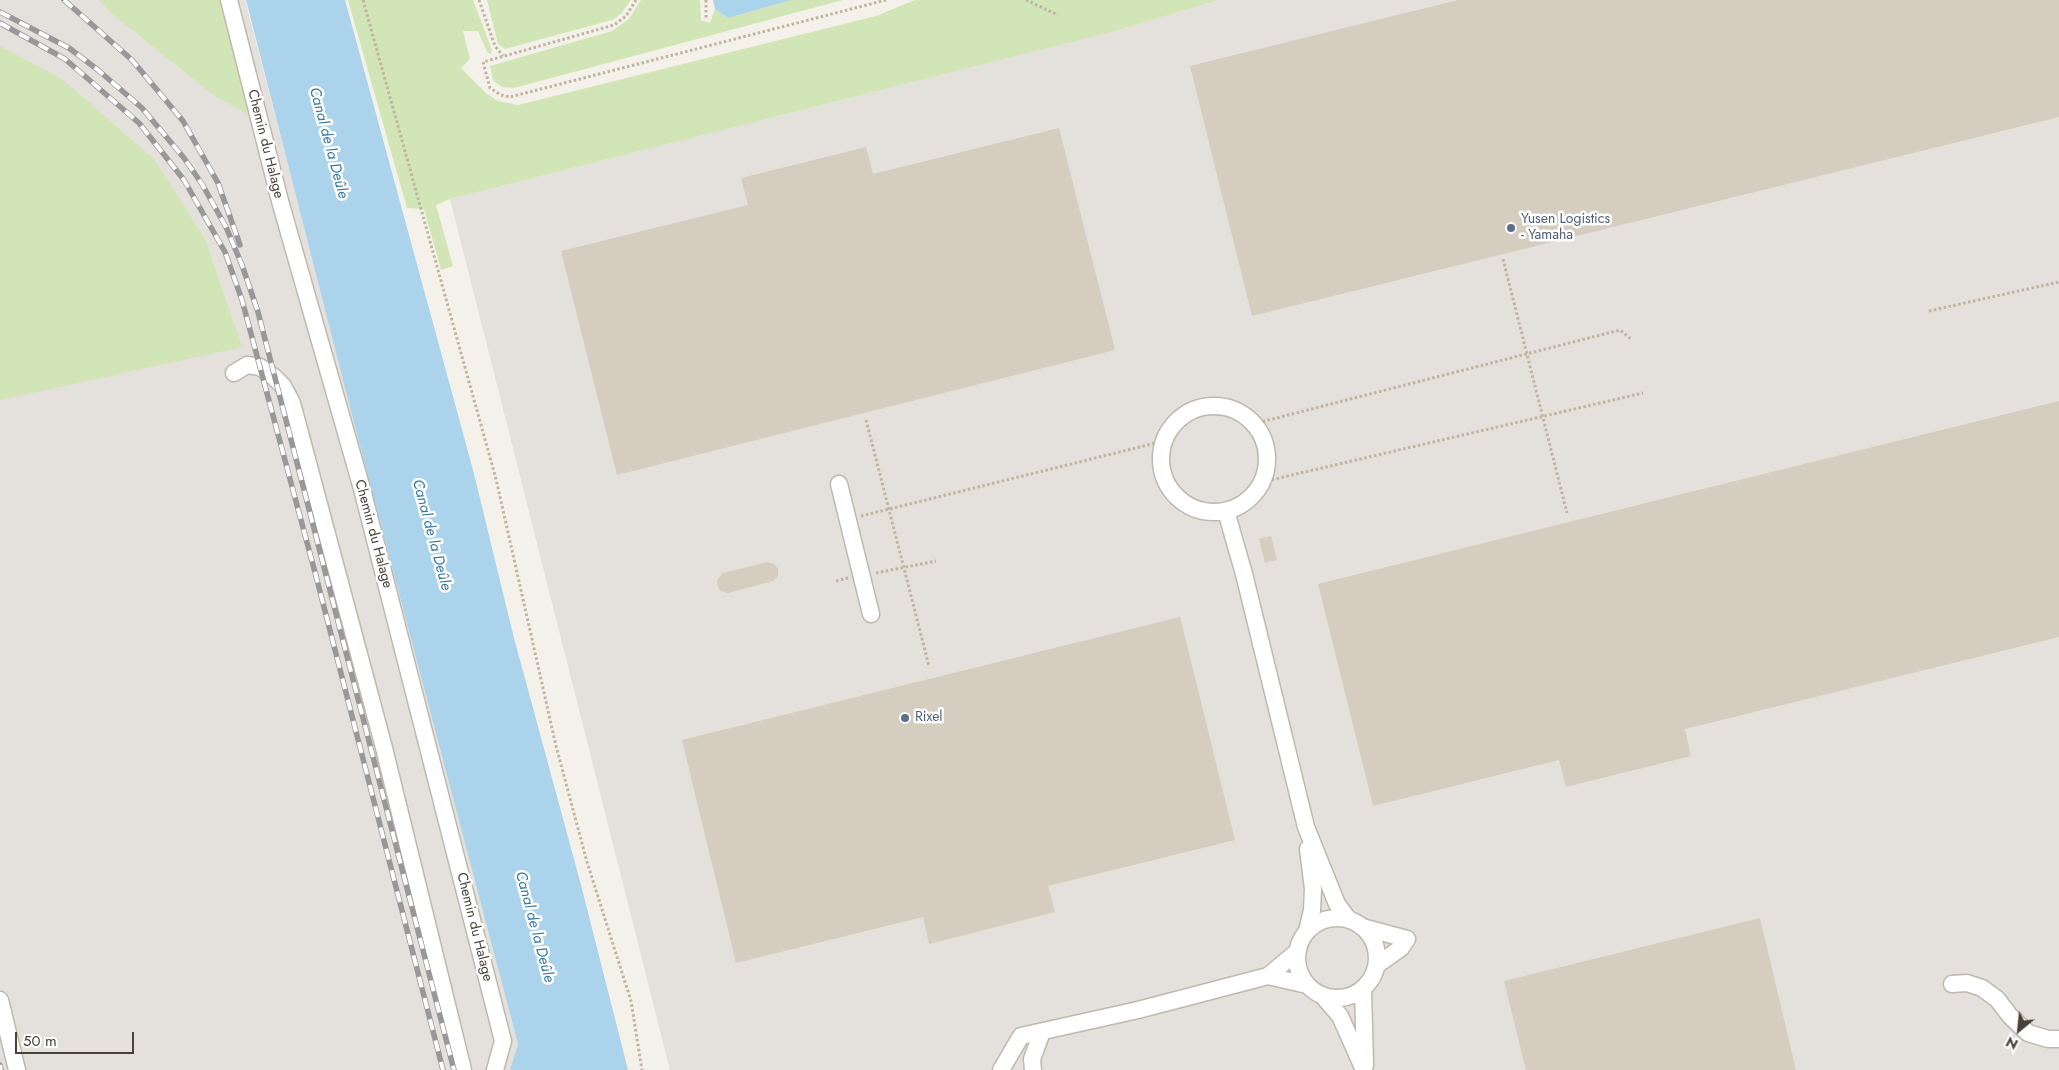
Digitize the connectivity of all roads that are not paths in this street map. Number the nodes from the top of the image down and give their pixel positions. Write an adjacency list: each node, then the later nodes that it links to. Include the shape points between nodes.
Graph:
1 (229, 0): 21 (street, Chemin du Halage, via 280,201 362,490 503,1041)
2 (234, 373): 20 (street, via 247,365 260,368 283,386 292,403 384,748)
3 (839, 484): 5 (street)
4 (1226, 511): 4 (street, via 1200,511 1181,501 1171,491 1164,476 1161,461 1164,441 1178,420 1200,408 1216,406 1237,411 1261,433 1266,446 1268,462 1262,482 1251,498); 6 (street)
5 (871, 614)
6 (1306, 827): 7 (street, via 1337,904); 8 (street, via 1313,889)
7 (1356, 923): 8 (street, via 1336,918 1324,920); 10 (street, via 1371,936 1376,947); 10 (street, via 1407,939 1401,948)
8 (1307, 931): 9 (street)
9 (1298, 951): 11 (street); 12 (street, via 1298,968)
10 (1377, 965): 14 (street)
11 (1268, 976): 12 (street); 17 (street)
12 (1307, 984): 15 (street)
13 (1952, 984): 18 (street, via 1967,983 1982,988 1997,999 2028,1033)
14 (1363, 989): 15 (street, via 1341,998); 24 (street)
15 (1322, 995): 24 (street, via 1340,1016)
16 (0, 1000): 19 (street)
17 (1042, 1032): 22 (street, via 1021,1036); 23 (street, via 1032,1060)
18 (2059, 1039)
19 (18, 1070)
20 (463, 1070)
21 (495, 1070)
22 (1000, 1070)
23 (1033, 1070)
24 (1365, 1070)

